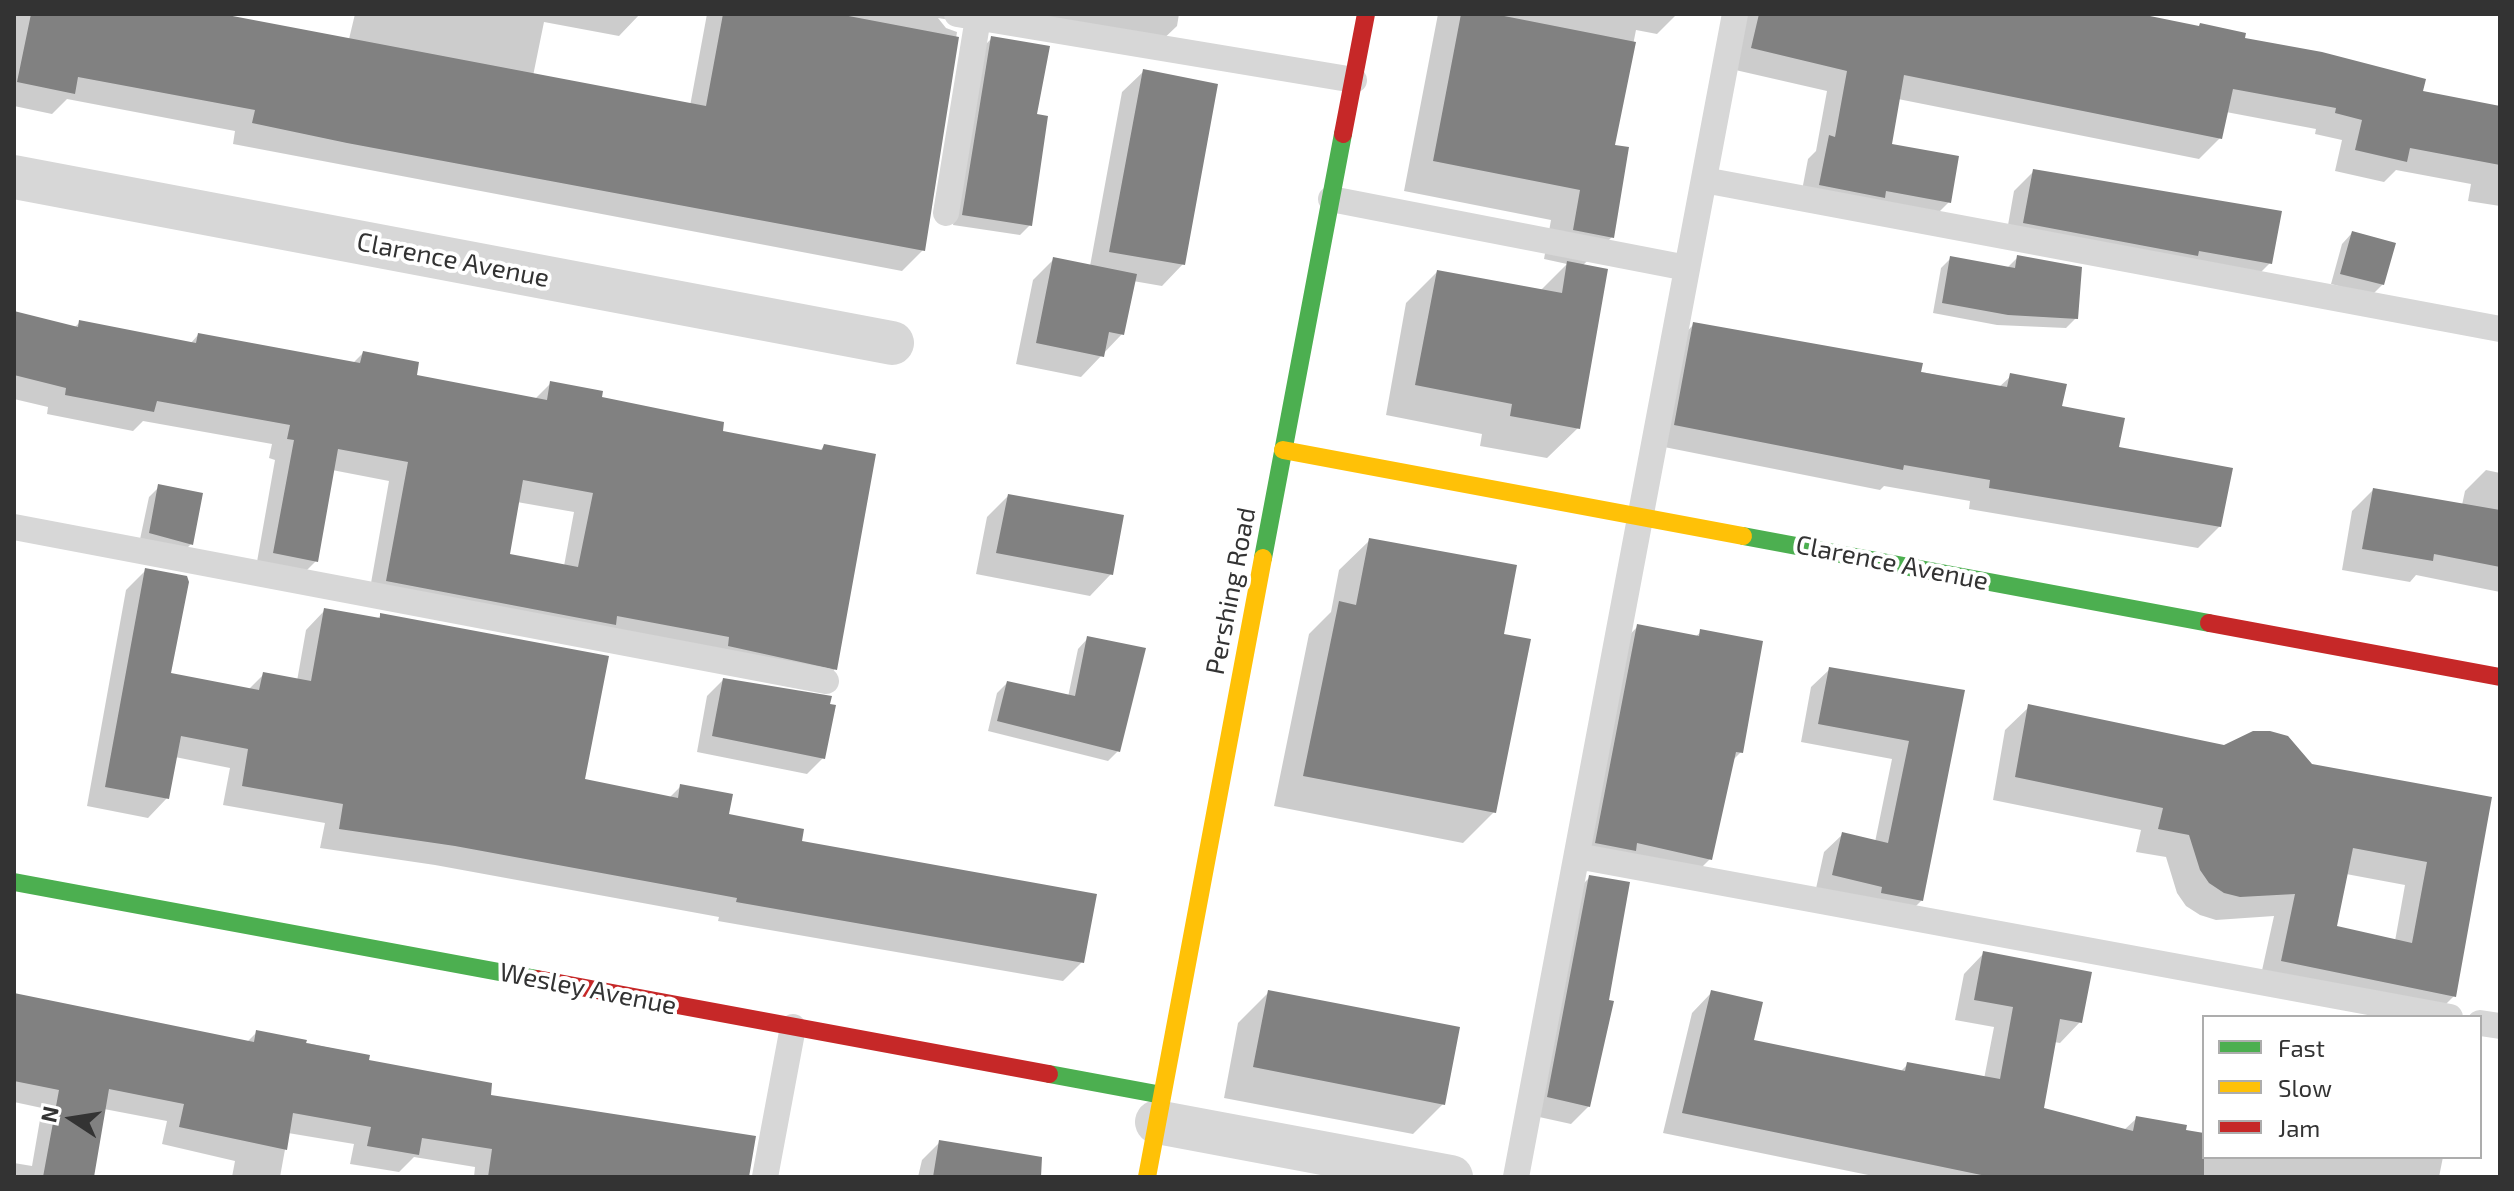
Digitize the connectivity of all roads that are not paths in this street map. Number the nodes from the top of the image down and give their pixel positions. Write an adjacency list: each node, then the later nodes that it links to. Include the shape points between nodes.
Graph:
1 (1366, 14): 4 (street, Pershing Road)
2 (1735, 14): 6 (lane)
3 (968, 16): 4 (lane); 8 (lane)
4 (1354, 80): 7 (street, Pershing Road)
5 (14, 177): 11 (street, Clarence Avenue)
6 (1704, 180): 9 (lane); 10 (lane)
7 (1331, 199): 9 (lane); 12 (street, Pershing Road)
8 (946, 213)
9 (1687, 268): 13 (lane)
10 (2500, 329)
11 (892, 343)
12 (1283, 450): 13 (street, Clarence Avenue); 21 (street, Pershing Road)
13 (1641, 516): 15 (street, Clarence Avenue); 17 (lane)
14 (14, 527): 16 (lane)
15 (2500, 677)
16 (826, 681)
17 (1577, 856): 19 (lane); 25 (lane)
18 (14, 882): 20 (street, Wesley Avenue)
19 (2439, 1015)
20 (793, 1027): 21 (street, Wesley Avenue); 22 (lane)
21 (1159, 1108): 23 (street, Pershing Road); 24 (street, Wesley Avenue)
22 (765, 1177)
23 (1147, 1177)
24 (1451, 1177)
25 (1516, 1177)

